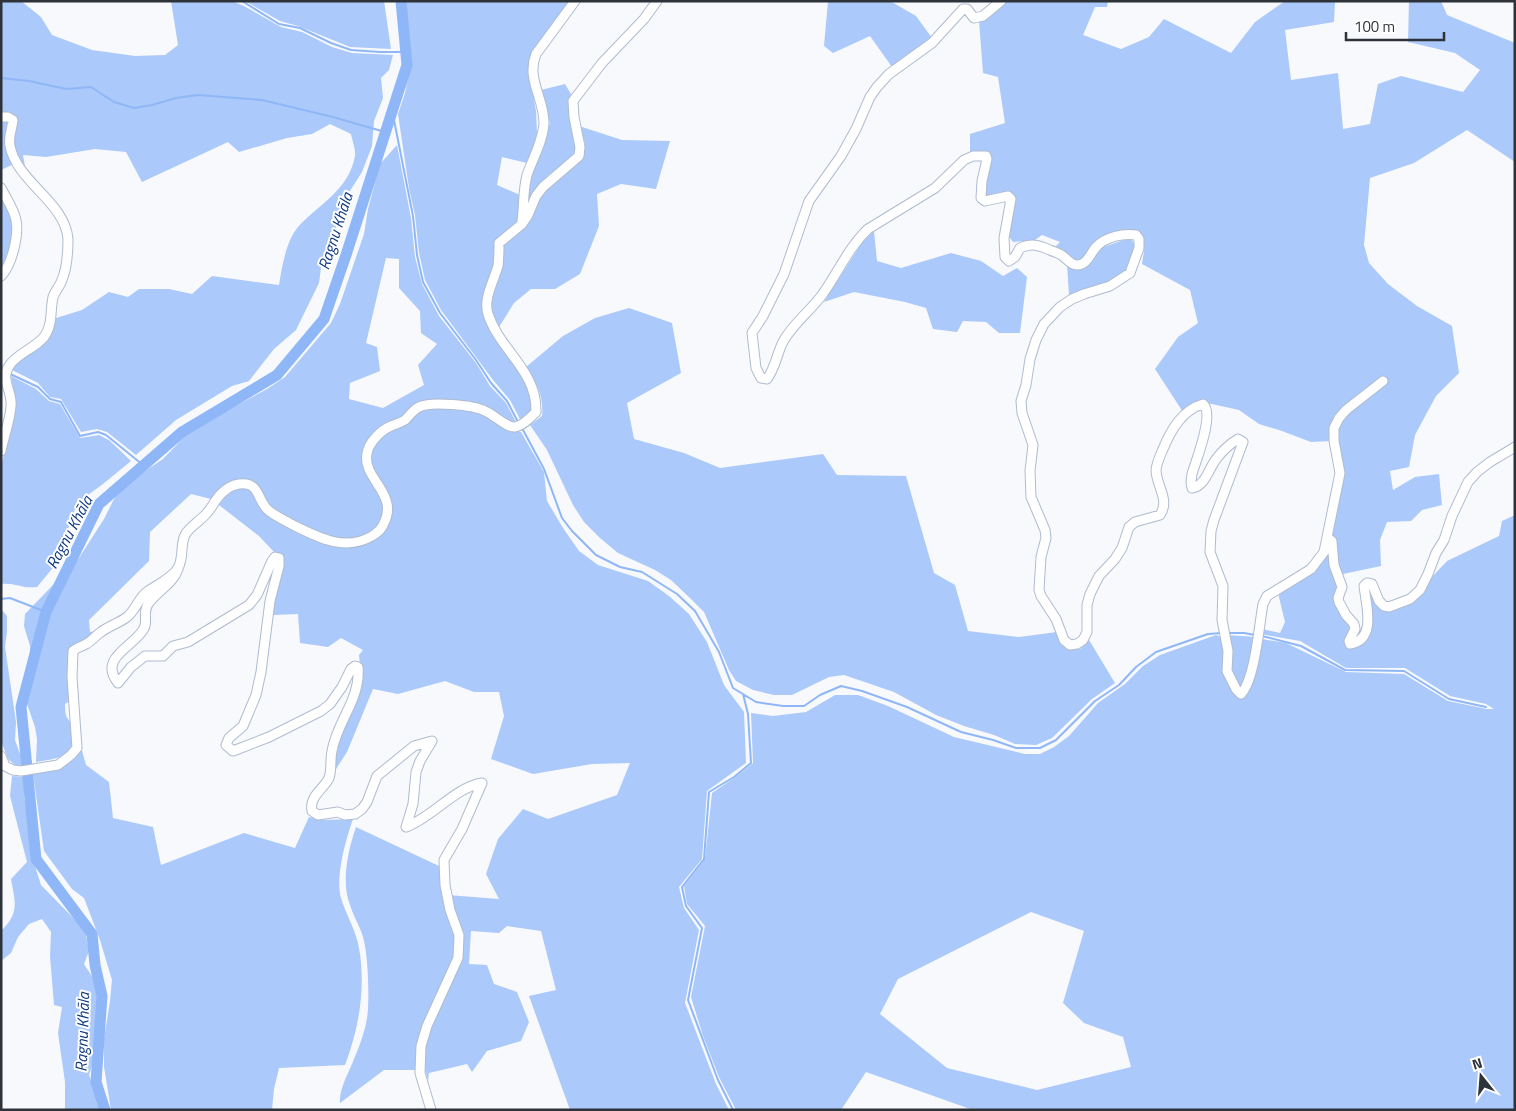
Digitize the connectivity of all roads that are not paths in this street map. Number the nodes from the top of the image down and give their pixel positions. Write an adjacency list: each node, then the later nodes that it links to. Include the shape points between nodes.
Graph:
1 (576, 1): 6 (street, via 533,62 533,82 544,122 525,185)
2 (657, 1): 6 (street, via 576,95 573,108 579,156 543,187)
3 (1001, 1): 11 (street, via 983,16 974,18 963,9 932,43 889,74 870,97 841,156 809,201 784,274 752,333 758,374 768,379 785,338 822,296 864,233 935,188 964,160 986,156 981,198 985,201 1008,196 1011,199 1004,238 1005,257 1009,261 1020,248 1033,244 1078,265 1084,263 1104,241 1129,234 1139,239 1137,258 1130,273 1110,286 1072,299 1044,324 1030,359 1021,402 1033,445 1031,497 1046,538 1039,590 1064,640 1070,644 1083,640 1087,632 1090,594 1099,576 1122,548 1129,527 1160,515 1163,510 1165,501 1156,467 1176,424 1192,409 1203,404 1208,412 1205,436 1192,474 1192,488 1205,479 1216,459 1230,444 1238,439 1243,442 1214,520 1210,552 1223,586 1222,620 1228,651 1227,671 1241,694 1252,666 1267,596 1311,569 1324,552)
4 (1, 117): 10 (street, via 12,120 9,136 15,162 58,214 68,238 65,269 53,299 49,329 32,349 14,359 5,375 12,405)
5 (1, 188): 7 (street, via 16,220 16,235 11,263)
6 (522, 224): 12 (street, via 499,243 499,258 487,306 497,331 532,384 536,412 523,424 514,427 484,410 454,404 428,404 418,407 400,423 384,430 370,445 366,462 384,495 388,509 386,519 382,528 361,542 323,539 267,509 252,486 240,484 232,487 217,498 210,510 184,536)
7 (1, 276)
8 (1383, 381): 11 (street, via 1346,410 1334,428 1340,472)
9 (1515, 447): 11 (street, via 1490,462 1468,482 1425,581 1415,594 1389,607 1379,601 1372,584 1364,586 1368,624 1364,634 1353,644 1349,638 1355,629 1354,624 1339,602 1342,587 1334,565 1332,541)
10 (1, 451)
11 (1327, 537)
12 (178, 569): 13 (street, via 146,592 128,616 73,651 77,748 71,755 58,765 21,771 5,766); 14 (street, via 175,577 147,605 144,630 125,647 112,666 112,675 118,683 144,656 164,656 173,646 188,642 249,605 272,562 279,558 256,695 243,726 226,745 232,751 245,747 321,711 330,704 351,669 358,666 356,692 332,750 331,773 313,799 312,811 318,815 355,814 362,809 377,776 384,769 414,746 432,741 416,772 413,804 406,827 420,822 456,795 482,783 444,860 450,910 460,935 458,958 430,1018 422,1046 420,1072)
13 (1, 756)
14 (431, 1110)

